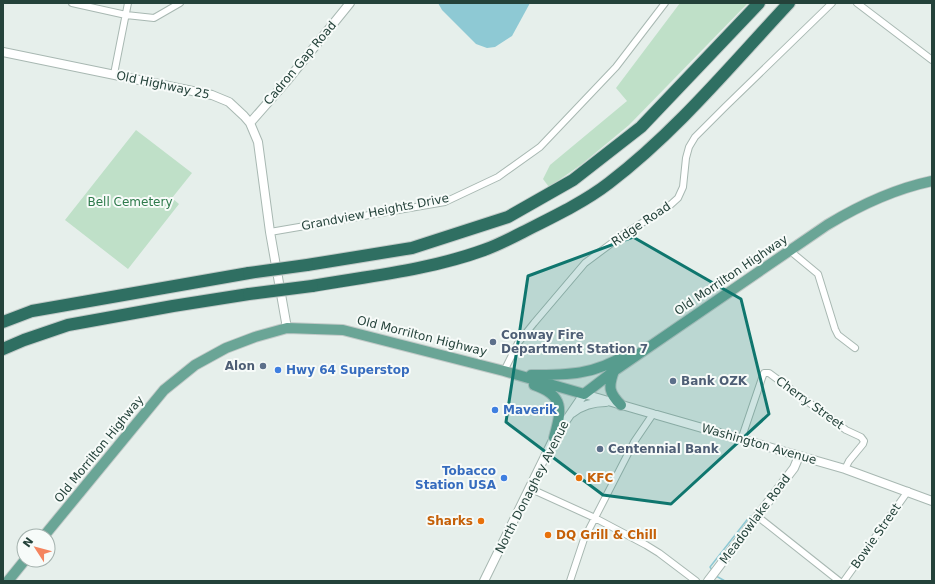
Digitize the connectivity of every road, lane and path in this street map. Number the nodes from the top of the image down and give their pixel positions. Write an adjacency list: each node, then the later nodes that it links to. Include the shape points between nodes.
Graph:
1 (72, 3): 11 (street)
2 (128, 3): 11 (street)
3 (180, 3): 11 (street, via 154,18)
4 (350, 3): 16 (street, Cadron Gap Road)
5 (665, 3): 18 (street, Grandview Heights Drive, via 616,67 540,147 498,177 445,202)
6 (759, 3): 21 (highway, bridge, via 641,127 573,180 508,217 412,248 32,311)
7 (789, 3): 12 (highway)
8 (794, 3): 12 (highway)
9 (832, 3): 25 (street, Ridge Road, via 695,137 689,146 683,187 678,198 585,263 518,343)
10 (857, 3): 14 (street)
11 (126, 15): 15 (street)
12 (758, 36): 24 (highway, bridge, via 710,89 609,183 562,212 484,250 399,271 68,325)
13 (3, 52): 15 (street, Old Highway 25)
14 (932, 60)
15 (114, 74): 16 (street, Old Highway 25, via 212,95 229,102)
16 (250, 123): 18 (street, Old Highway 25, via 258,142)
17 (932, 181): 19 (main road, Old Morrilton Highway, via 887,194 856,208)
18 (270, 232): 22 (street, Old Highway 25)
19 (789, 250): 20 (main road, Old Morrilton Highway); 23 (street, via 818,274 834,329)
20 (689, 319): 25 (main road, via 596,370 566,375 530,375); 26 (main road, Old Morrilton Highway)
21 (3, 322)
22 (287, 328): 25 (main road, Old Morrilton Highway, via 343,330); 41 (main road, Old Morrilton Highway, via 226,348 195,365 164,390)
23 (855, 348)
24 (3, 349)
25 (504, 371): 27 (main road, Old Morrilton Highway); 32 (main road, via 542,388 556,399 560,416)
26 (614, 371): 27 (main road, Old Morrilton Highway); 29 (main road, via 610,388 613,397)
27 (584, 394): 28 (street, Washington Avenue); 31 (street, North Donaghey Avenue)
28 (611, 402): 29 (street, Washington Avenue); 31 (street, via 588,405)
29 (621, 405): 30 (street, Washington Avenue)
30 (655, 414): 33 (street, Washington Avenue); 40 (street, via 634,442)
31 (569, 415): 32 (street, North Donaghey Avenue)
32 (554, 438): 36 (street, North Donaghey Avenue)
33 (741, 440): 34 (street, Washington Avenue); 35 (street, Cherry Street, via 762,378 764,374 769,373 846,430 861,437 863,444)
34 (799, 456): 35 (street, Washington Avenue); 39 (street, Meadowlake Road, via 794,468)
35 (845, 469): 37 (street, Washington Avenue)
36 (530, 488): 40 (street); 45 (street, North Donaghey Avenue)
37 (908, 491): 38 (street, Washington Avenue); 49 (street, Bowie Street)
38 (932, 501)
39 (757, 516): 43 (street, Meadowlake Road); 48 (street)
40 (595, 518): 46 (street, via 584,539); 47 (street, via 646,544)
41 (51, 528)
42 (19, 568): 44 (main road)
43 (712, 576)
44 (8, 581)
45 (484, 581)
46 (570, 581)
47 (696, 581)
48 (840, 581)
49 (844, 581)

